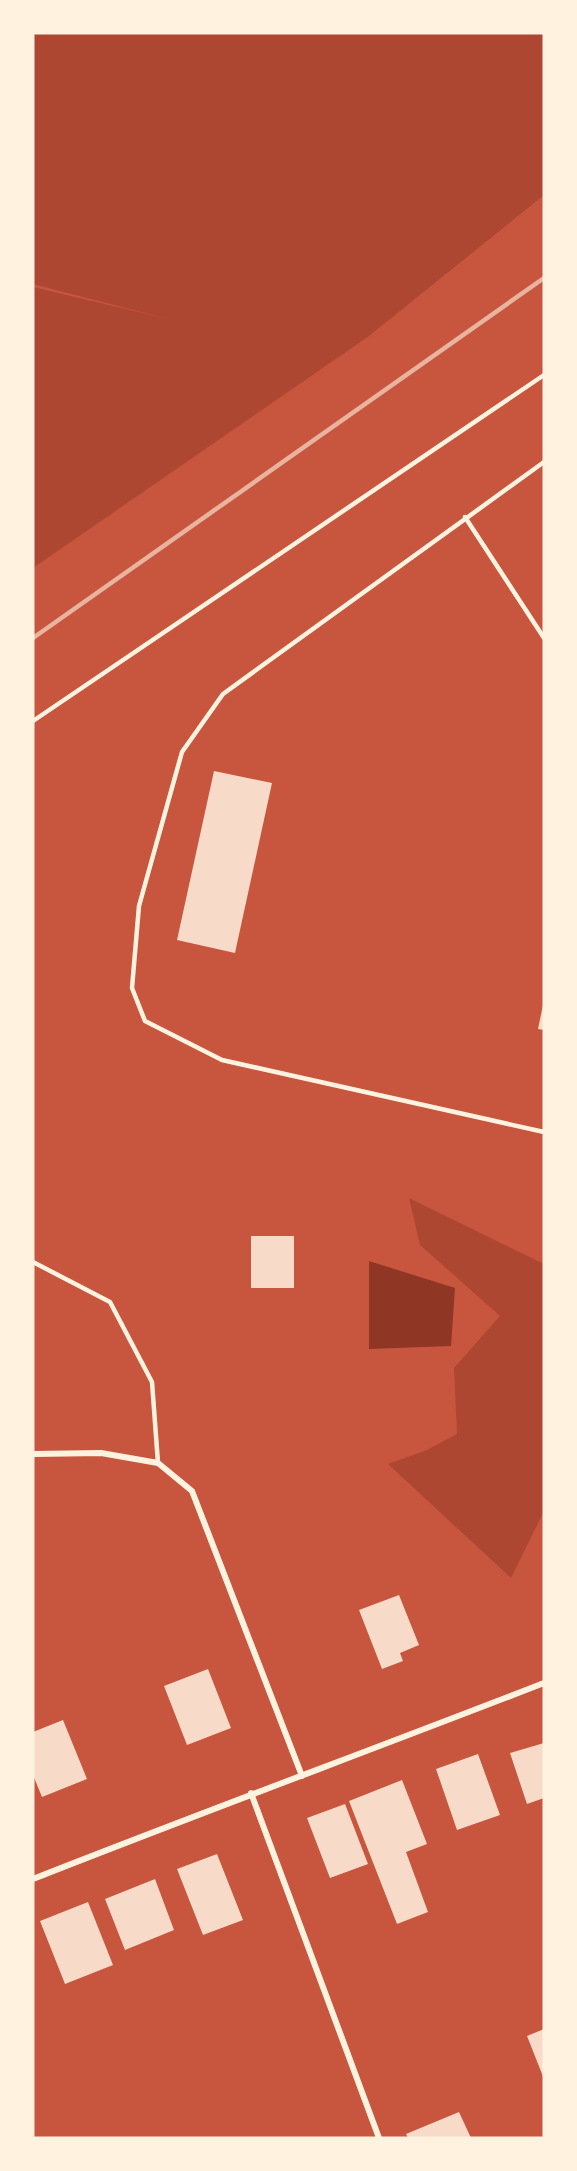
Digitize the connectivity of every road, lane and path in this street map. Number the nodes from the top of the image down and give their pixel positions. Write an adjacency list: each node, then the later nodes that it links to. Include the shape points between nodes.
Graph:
1 (544, 375): 5 (lane)
2 (544, 462): 3 (lane)
3 (465, 517): 4 (lane); 6 (lane, via 223,694 182,752 139,906 132,988 145,1020 222,1060)
4 (544, 638)
5 (33, 721)
6 (544, 1132)
7 (33, 1262): 9 (lane, via 110,1302 152,1382)
8 (33, 1454): 9 (street, via 100,1453)
9 (158, 1464): 11 (street, via 192,1491)
10 (544, 1683): 11 (street)
11 (302, 1776): 12 (street)
12 (251, 1793): 13 (street); 14 (street)
13 (33, 1879)
14 (378, 2138)

